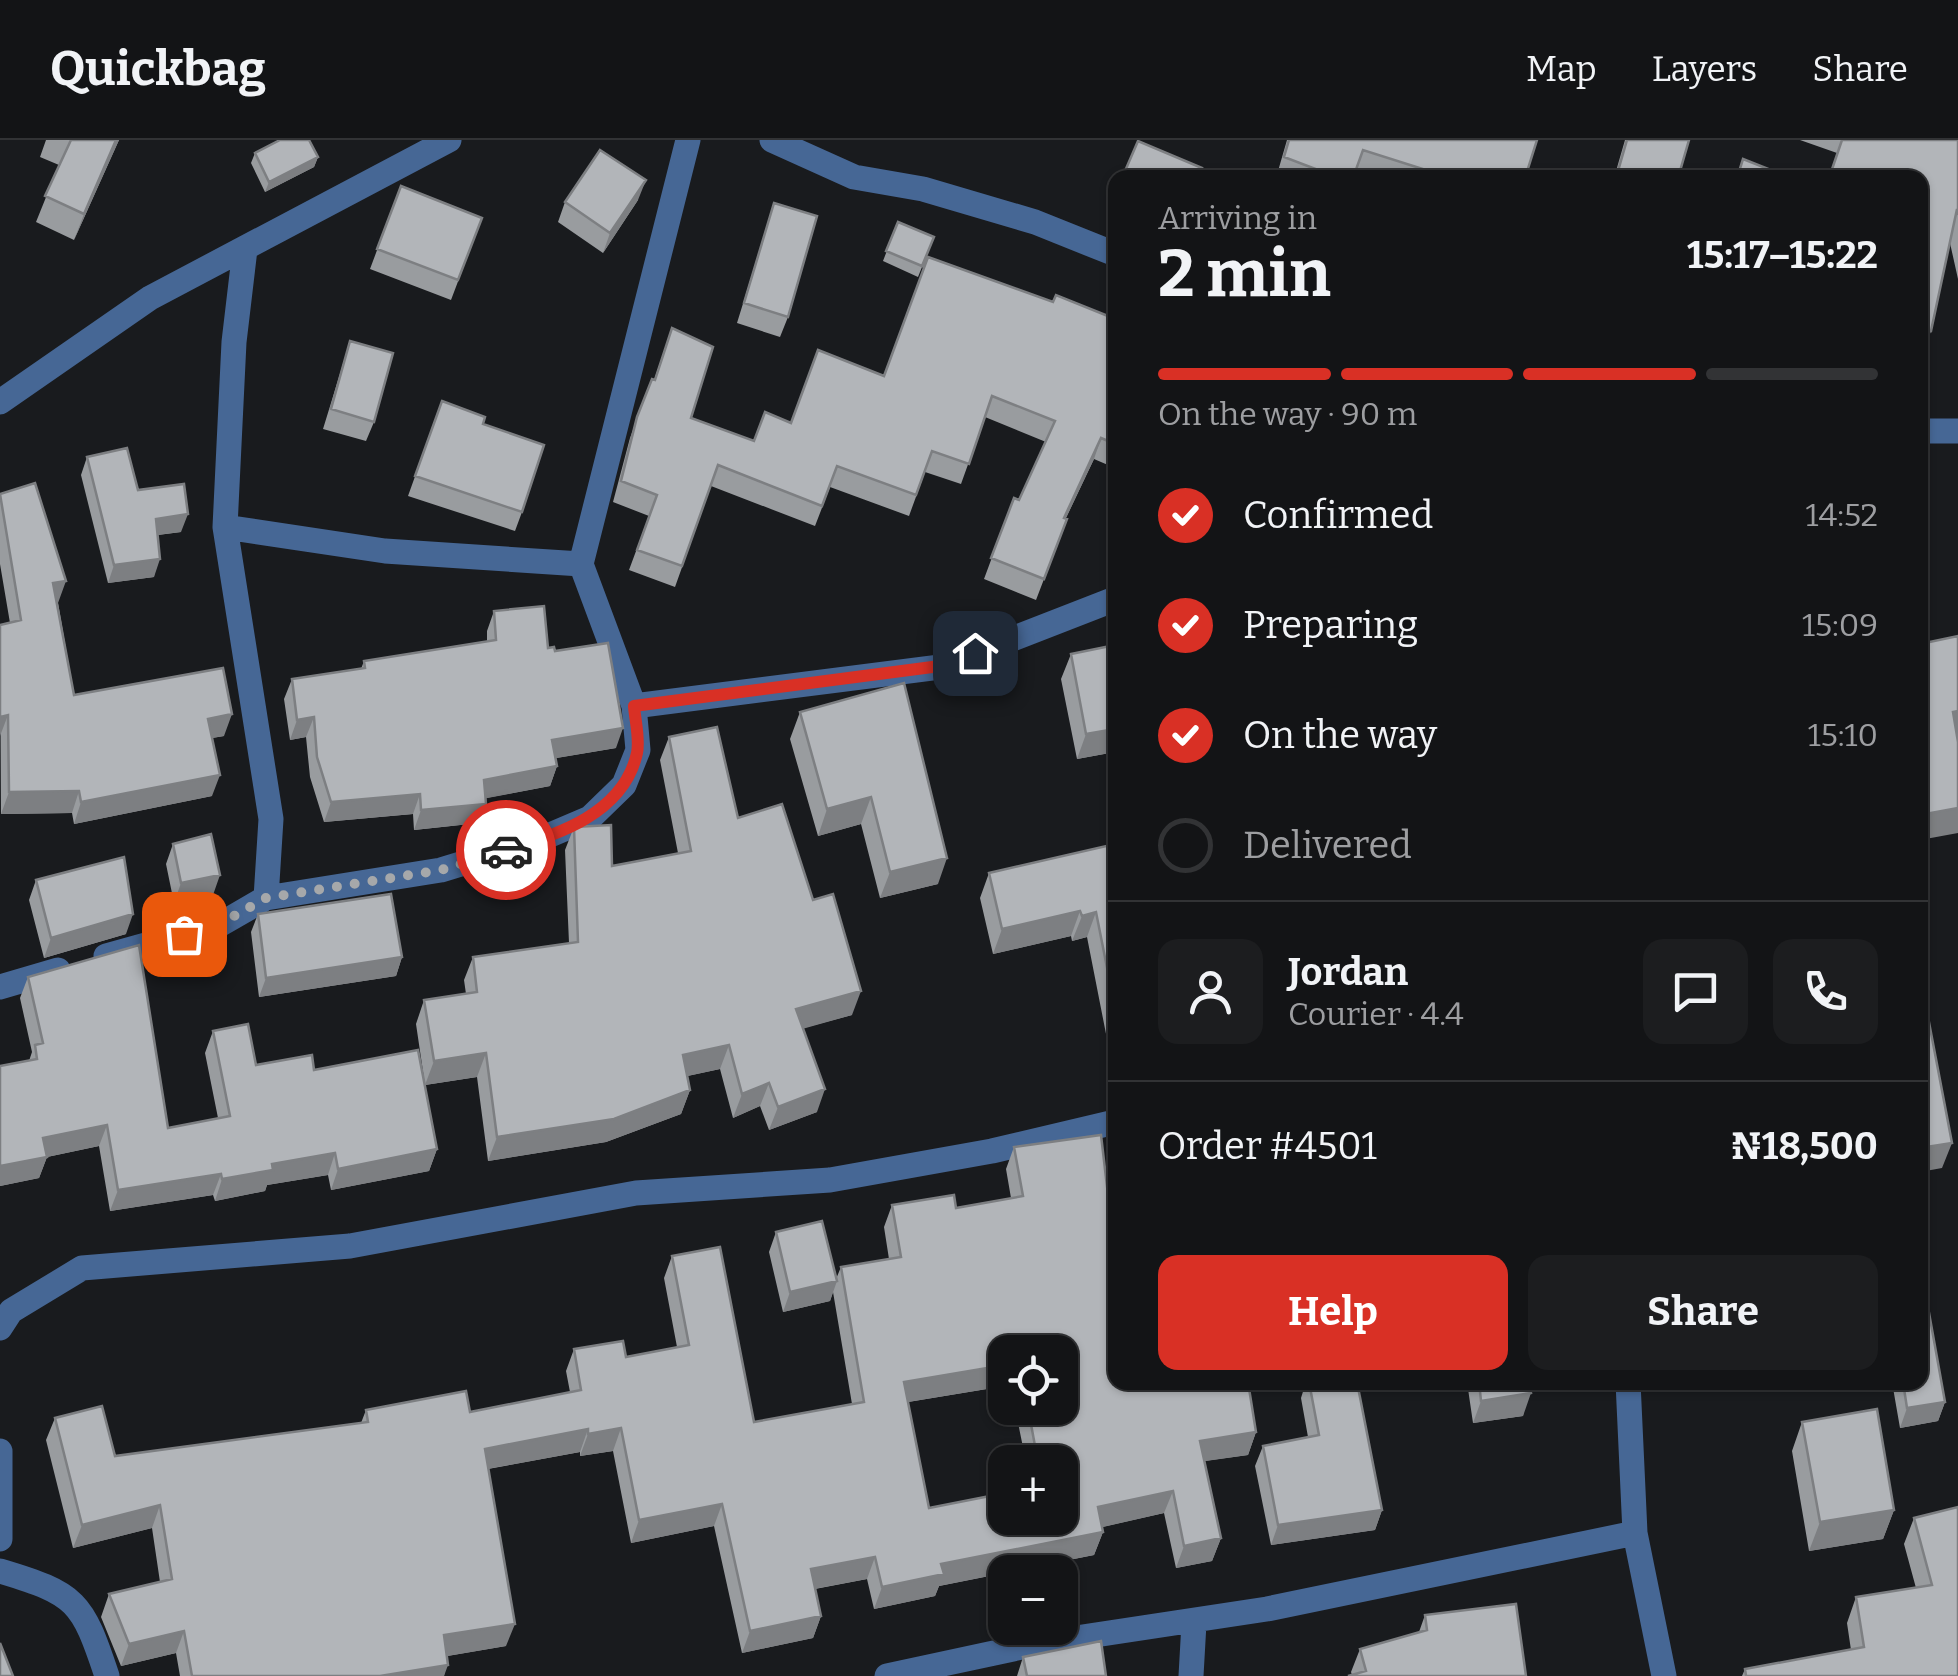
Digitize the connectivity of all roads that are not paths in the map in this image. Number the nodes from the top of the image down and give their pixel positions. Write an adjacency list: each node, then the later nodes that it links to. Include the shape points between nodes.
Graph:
1 (449, 140): 4 (street)
2 (688, 140): 10 (street)
3 (772, 140): 5 (street, via 854,177 923,189)
4 (245, 250): 6 (street, via 150,298); 9 (street)
5 (1108, 252)
6 (0, 402)
7 (1928, 431): 8 (street)
8 (1958, 431)
9 (225, 527): 10 (street, via 385,551); 13 (street, via 271,819)
10 (581, 564): 12 (street)
11 (1108, 603): 12 (street, via 940,666)
12 (634, 706): 13 (street, via 638,750 624,785 590,818 441,870)
13 (266, 898): 14 (street, via 220,924)
14 (0, 987)
15 (1108, 1124): 16 (street, via 830,1180 636,1193 350,1246 82,1268 12,1311)
16 (0, 1328)
17 (1628, 1390): 19 (street)
18 (0, 1451): 20 (street)
19 (1635, 1533): 22 (street); 26 (street)
20 (0, 1539)
21 (0, 1572): 23 (street, via 72,1600 87,1617)
22 (1194, 1623): 24 (street, via 1036,1644); 25 (street)
23 (107, 1676)
24 (888, 1676)
25 (1191, 1676)
26 (1664, 1676)

